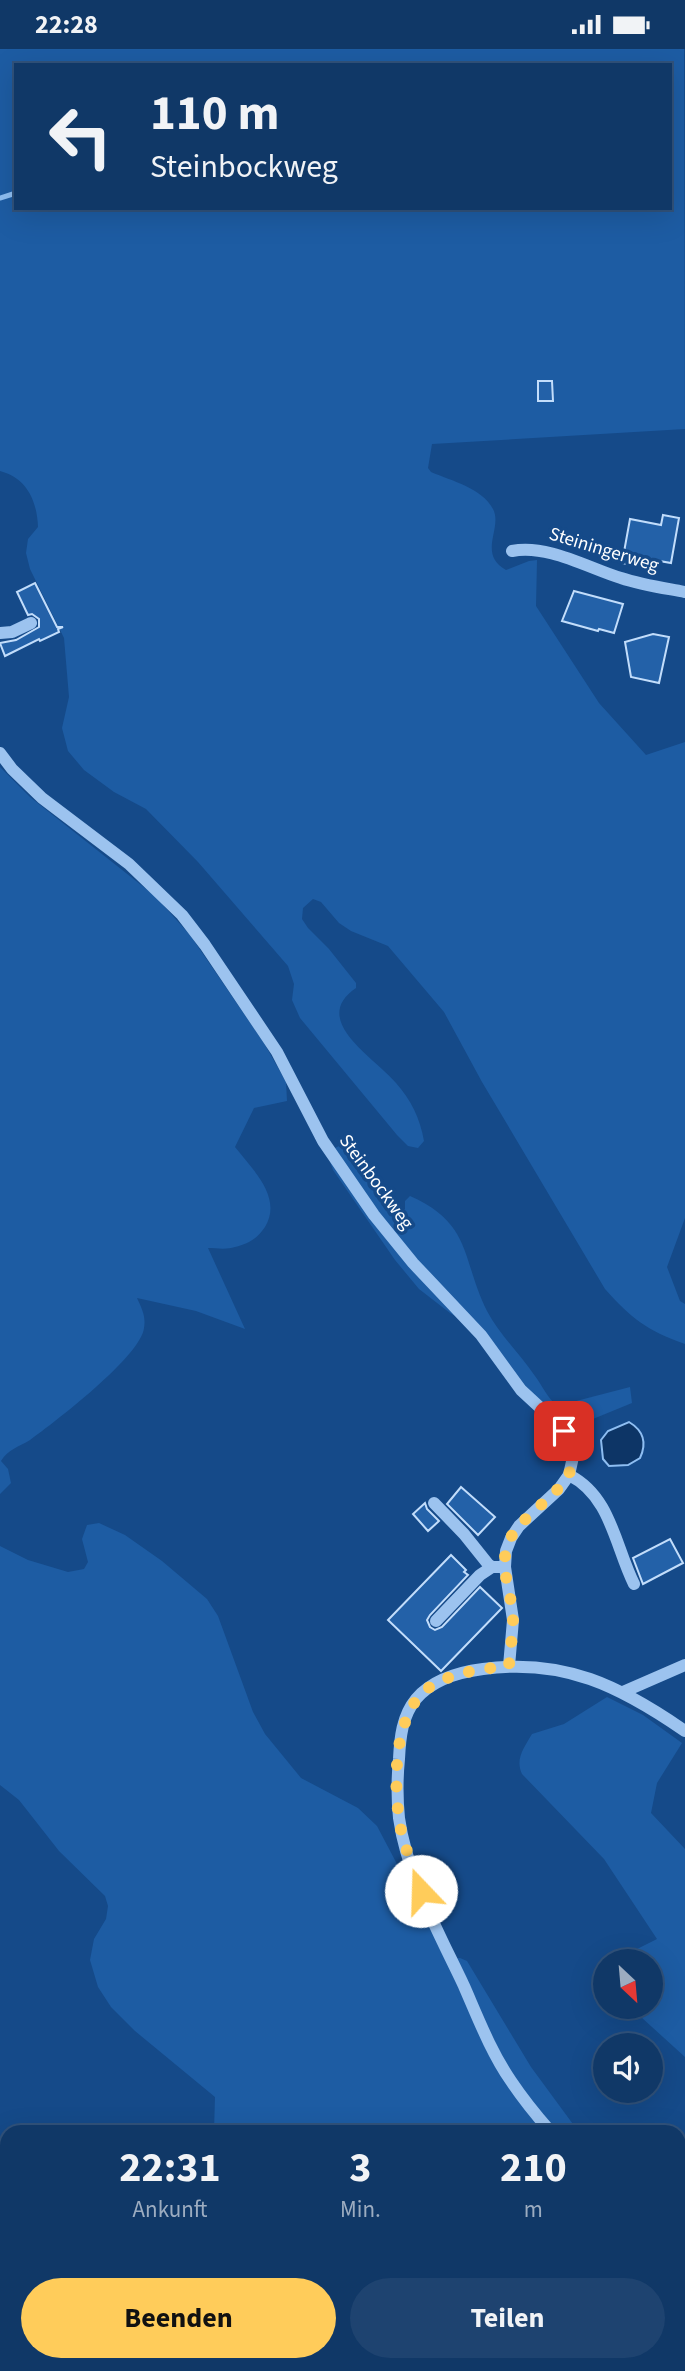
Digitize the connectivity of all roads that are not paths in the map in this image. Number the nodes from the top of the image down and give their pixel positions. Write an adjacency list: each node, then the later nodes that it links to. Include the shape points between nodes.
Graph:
1 (512, 551): 2 (street, Steiningerweg, via 536,550 624,579)
2 (685, 592)
3 (31, 623): 4 (street)
4 (0, 633)
5 (0, 753): 7 (street, Steinbockweg, via 25,783 129,864 187,922 277,1052 323,1142 351,1185 413,1263 481,1335 521,1390 564,1431)
6 (579, 1427): 7 (street)
7 (573, 1453): 8 (street)
8 (569, 1475): 10 (street, via 513,1535); 11 (street, via 600,1502)
9 (433, 1503): 10 (street)
10 (498, 1567): 12 (street, via 480,1575); 14 (street, via 512,1614)
11 (634, 1584)
12 (436, 1621)
13 (685, 1665): 15 (street)
14 (509, 1666): 15 (street, via 574,1674); 17 (street, via 449,1678 416,1699 400,1739 398,1807 421,1891 484,2028 510,2080)
15 (623, 1692): 16 (street)
16 (685, 1731)
17 (545, 2125)

